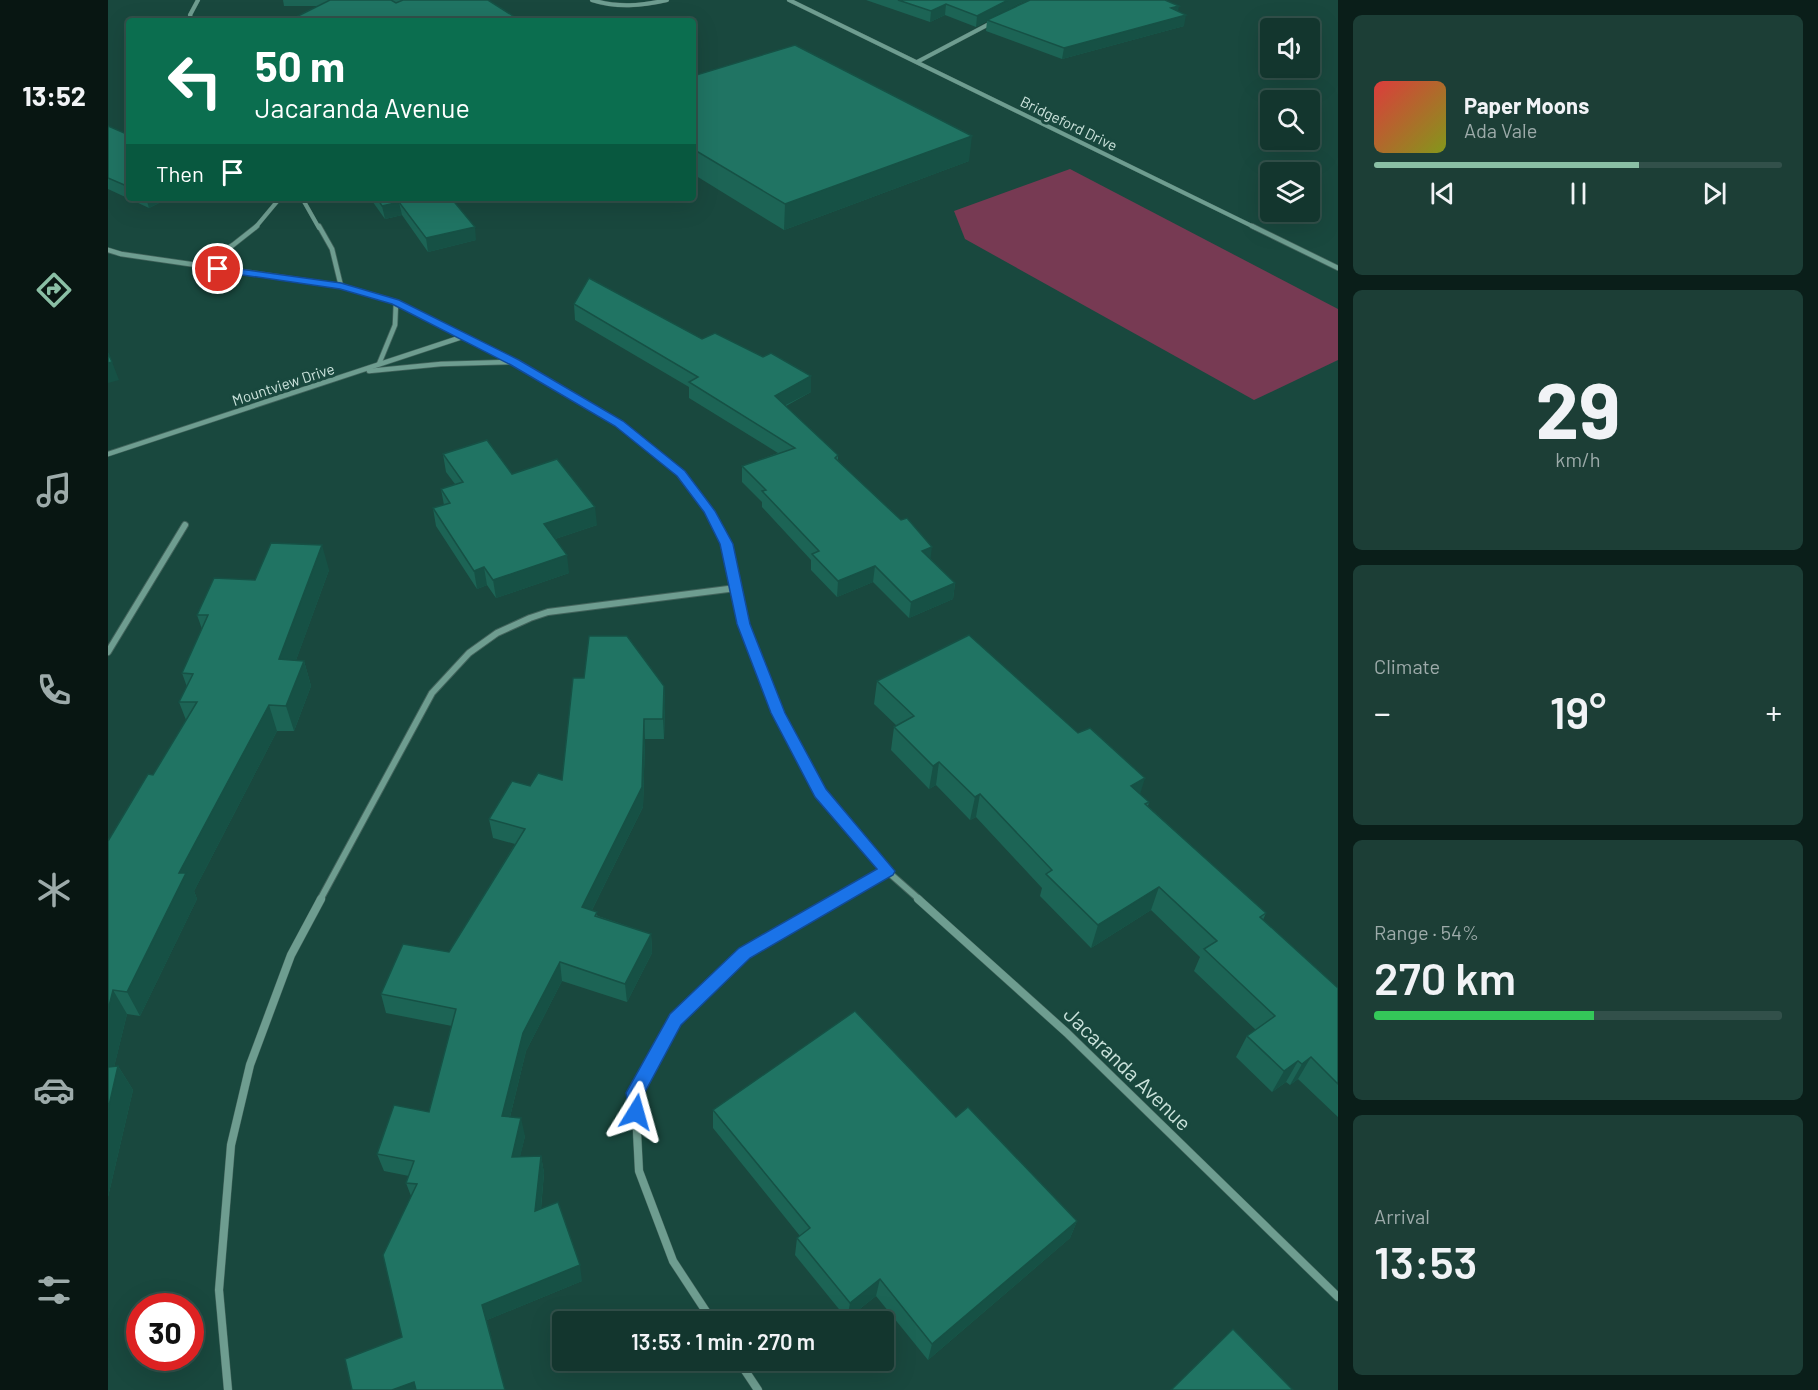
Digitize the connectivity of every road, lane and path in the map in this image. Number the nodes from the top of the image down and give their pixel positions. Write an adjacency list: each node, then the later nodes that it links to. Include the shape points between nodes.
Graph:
1 (198, 0): 5 (street)
2 (592, 0): 3 (street, via 633,6)
3 (667, 0)
4 (789, 0): 7 (street, Bridgeford Drive)
5 (191, 18)
6 (1001, 18): 7 (street)
7 (917, 62): 12 (street, Bridgeford Drive)
8 (278, 201): 11 (street, via 233,248)
9 (304, 201): 13 (street, via 332,249)
10 (108, 250): 11 (street, Jacaranda Avenue)
11 (200, 266): 13 (street, Jacaranda Avenue)
12 (1338, 268)
13 (341, 286): 14 (street, Jacaranda Avenue)
14 (396, 302): 15 (street, Jacaranda Avenue); 17 (street, via 395,325)
15 (465, 336): 16 (street, Jacaranda Avenue); 17 (street, Mountview Drive)
16 (515, 362): 18 (street); 21 (street, Jacaranda Avenue, via 619,423 681,473 709,511 726,544)
17 (379, 364): 18 (street, Mountview Drive)
18 (357, 372): 19 (street, Mountview Drive)
19 (108, 454)
20 (185, 525): 22 (street)
21 (736, 588): 23 (street, Jacaranda Avenue, via 744,624 778,713 820,793); 27 (street, via 548,612 519,621 479,644 447,673 432,693 291,955 250,1065 231,1145 219,1290)
22 (108, 652)
23 (887, 871): 24 (street, Jacaranda Avenue, via 1067,1033); 25 (street, via 744,953 676,1019 635,1093 639,1171 673,1261)
24 (1338, 1297)
25 (706, 1311)
26 (745, 1371): 28 (street)
27 (228, 1390)
28 (758, 1390)

